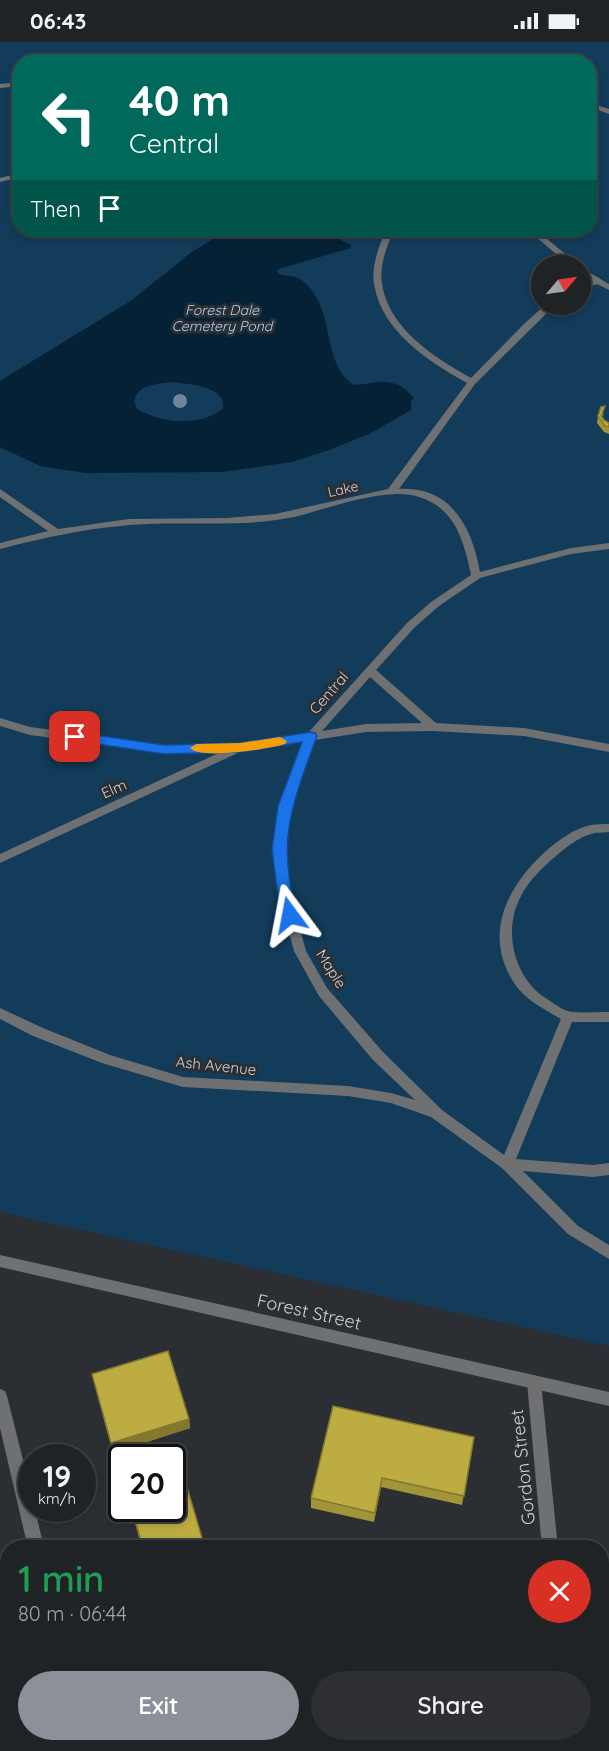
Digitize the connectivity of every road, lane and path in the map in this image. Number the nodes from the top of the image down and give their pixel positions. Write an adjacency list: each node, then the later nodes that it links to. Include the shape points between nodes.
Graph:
1 (387, 237): 9 (street, via 380,254 378,283 387,312 437,363)
2 (541, 237): 3 (street)
3 (563, 255)
4 (591, 277): 5 (street)
5 (597, 281): 6 (street); 7 (street)
6 (591, 284)
7 (609, 286)
8 (540, 315): 9 (street)
9 (472, 382): 10 (street)
10 (392, 491): 12 (street, Lake, via 275,517 145,521); 15 (street, Lake, via 417,493 439,502 455,515 466,532)
11 (0, 492): 12 (street)
12 (54, 531): 13 (street, Lake)
13 (0, 546)
14 (609, 546): 15 (street, Central, via 571,551)
15 (476, 576): 16 (street, Central, via 411,625)
16 (369, 670): 18 (street); 19 (street, Central)
17 (0, 722): 20 (street, Central, via 30,731 164,749)
18 (433, 727): 19 (street, via 366,728); 21 (street, via 524,732)
19 (311, 736): 20 (street, Central); 27 (street, Maple, via 285,806 279,849 285,896 300,951 323,992 378,1056)
20 (240, 748): 23 (street, Elm)
21 (609, 748)
22 (609, 828): 25 (street, via 591,829 564,843 530,873 510,907 506,946 514,972 532,997)
23 (0, 859)
24 (0, 1013): 27 (street, Ash Avenue, via 106,1059 183,1082 348,1091 391,1098)
25 (568, 1017): 26 (street); 28 (street)
26 (609, 1017)
27 (436, 1114): 28 (street)
28 (507, 1164): 29 (street); 30 (street, via 573,1230)
29 (609, 1169)
30 (609, 1253)
31 (0, 1261): 32 (street, Forest Street)
32 (534, 1382): 34 (street, Forest Street); 36 (street, Gordon Street)
33 (0, 1396): 35 (street)
34 (609, 1399)
35 (34, 1540)
36 (549, 1540)

